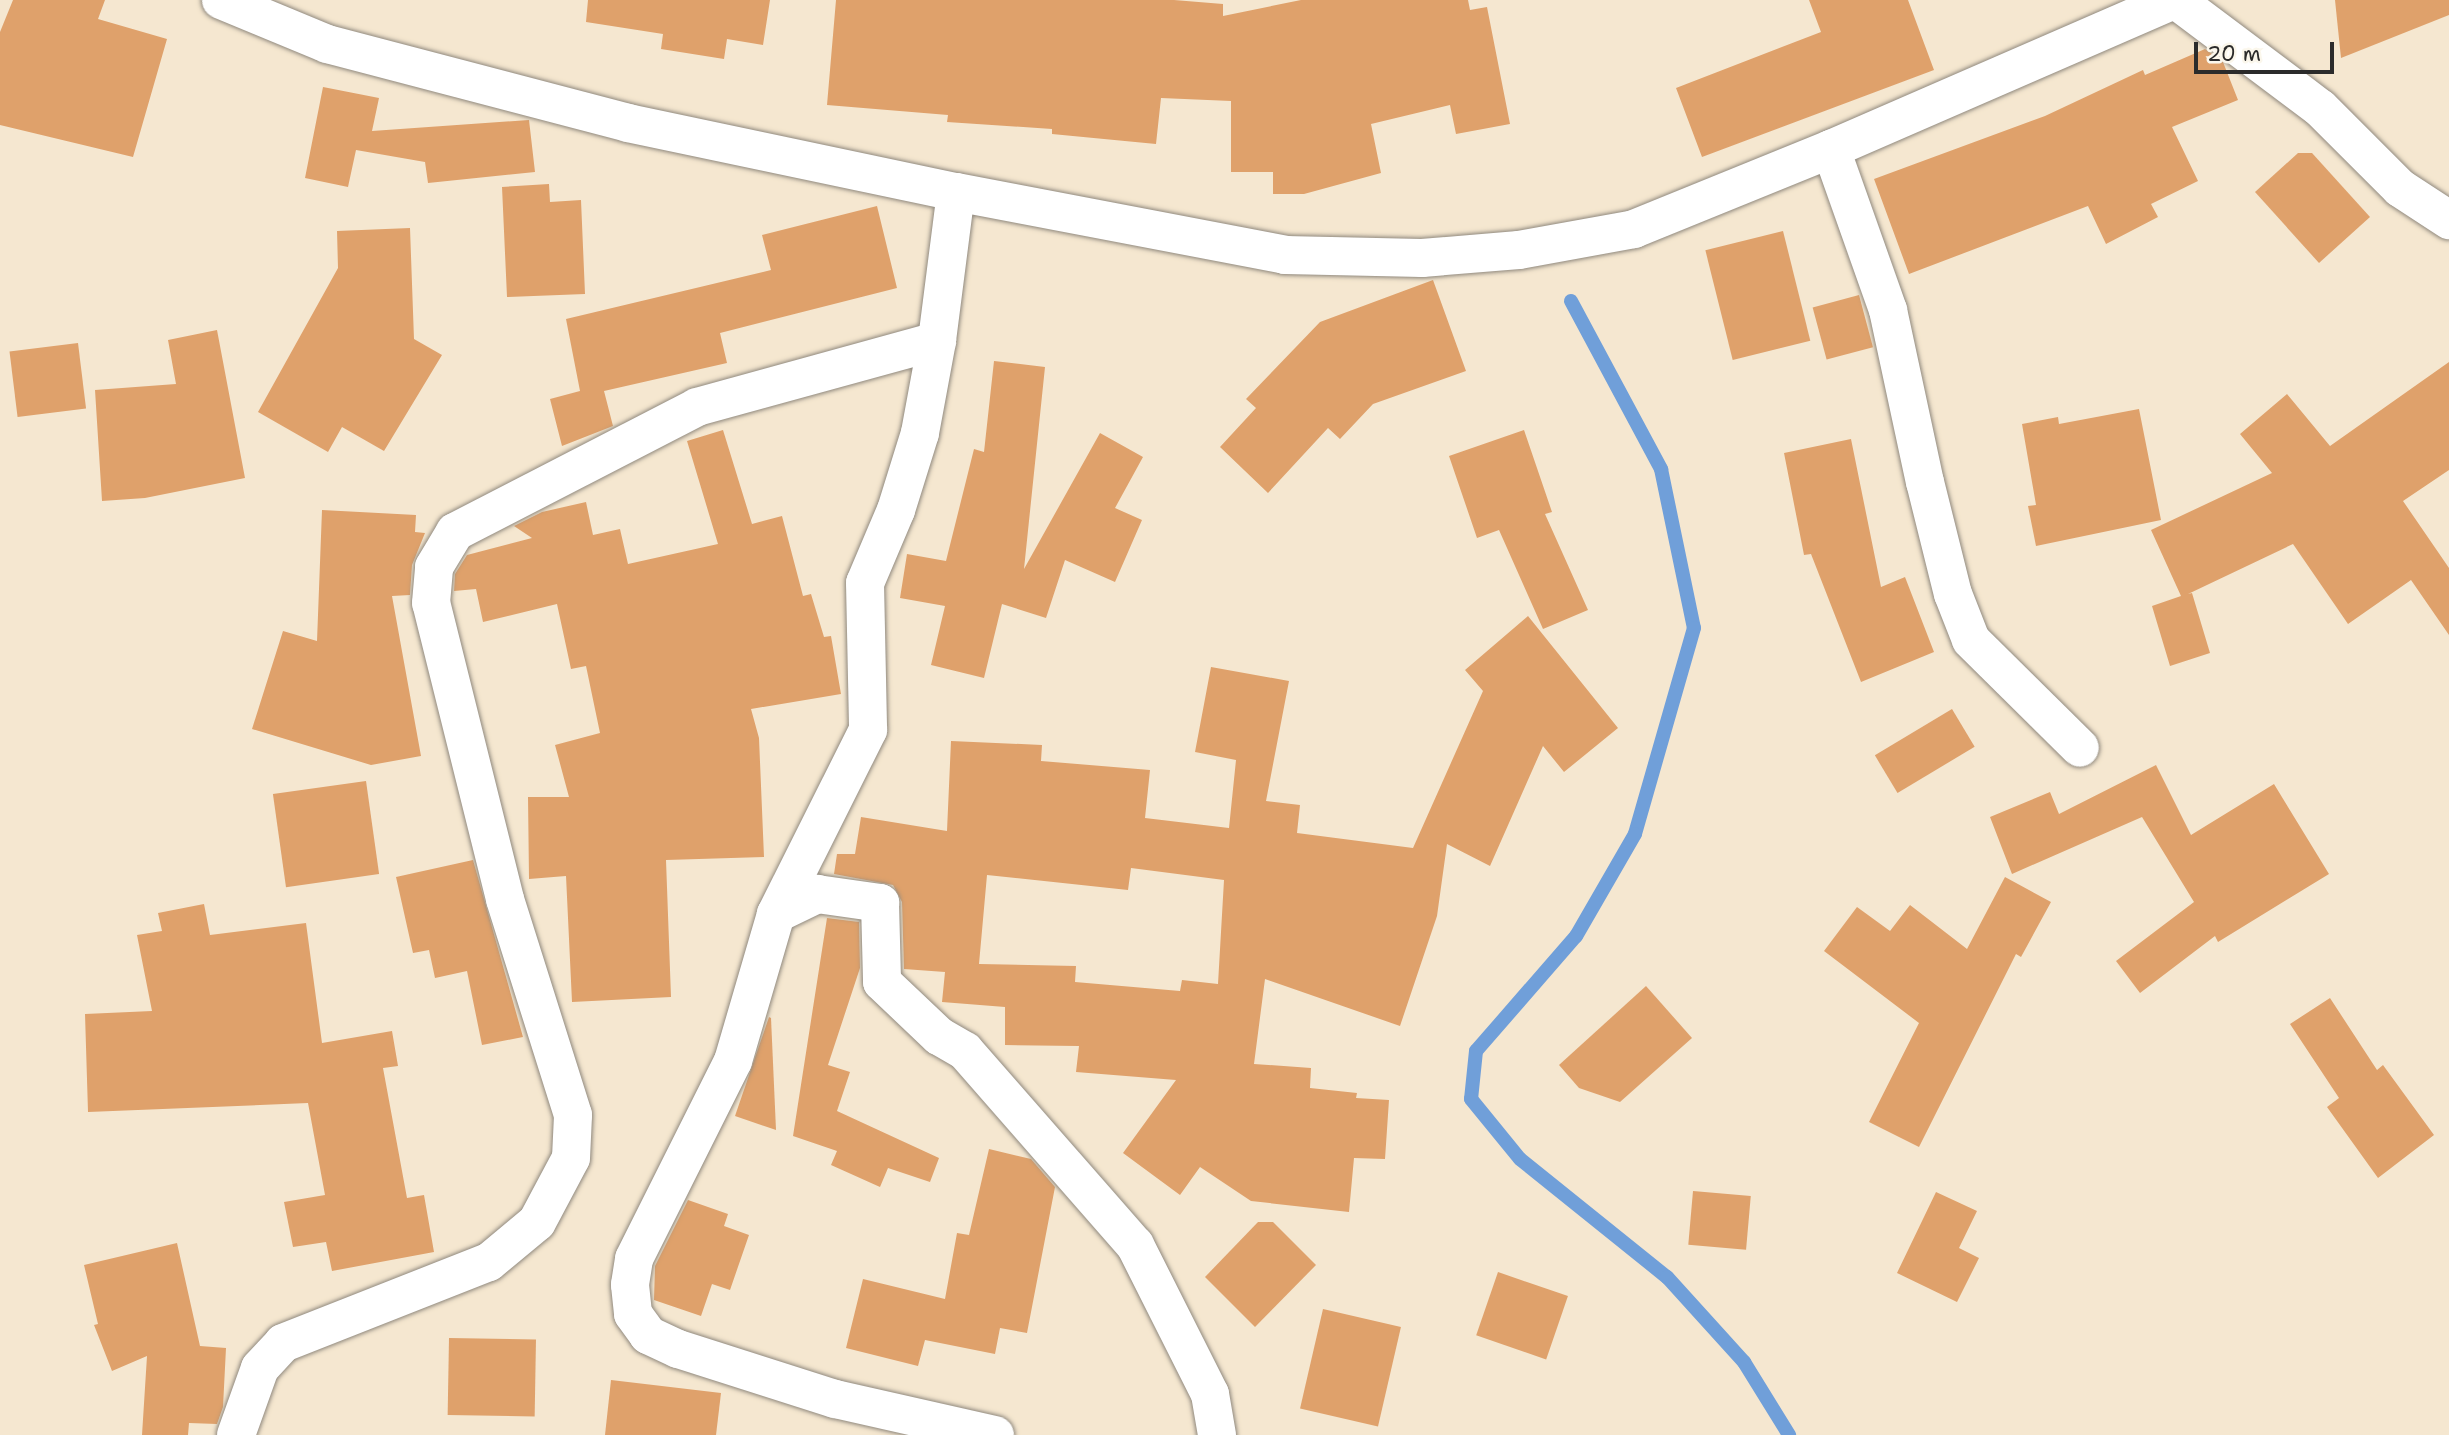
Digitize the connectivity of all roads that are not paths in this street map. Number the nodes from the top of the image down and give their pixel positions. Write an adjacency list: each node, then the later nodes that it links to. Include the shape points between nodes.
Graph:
1 (221, 0): 4 (street, via 327,44 628,123)
2 (2175, 0): 3 (street); 5 (street, via 2320,108 2400,188)
3 (1831, 149): 4 (street, via 1634,229 1519,250 1422,258 1285,255); 7 (street, via 1888,310 1937,532 1971,640)
4 (956, 192): 6 (street)
5 (2449, 220)
6 (937, 341): 8 (street, via 920,433 897,510 864,583 868,730); 9 (street, via 697,407 455,532 434,567 431,603 505,899 573,1115 571,1158 537,1222 489,1262 283,1343 260,1368)
7 (2080, 748)
8 (776, 914): 10 (street, via 733,1061 634,1258 630,1285 633,1314 648,1335 678,1349 835,1399); 11 (street, via 817,894 880,903 882,982 939,1036 965,1051 1135,1245 1210,1394)
9 (236, 1435)
10 (995, 1435)
11 (1217, 1435)

